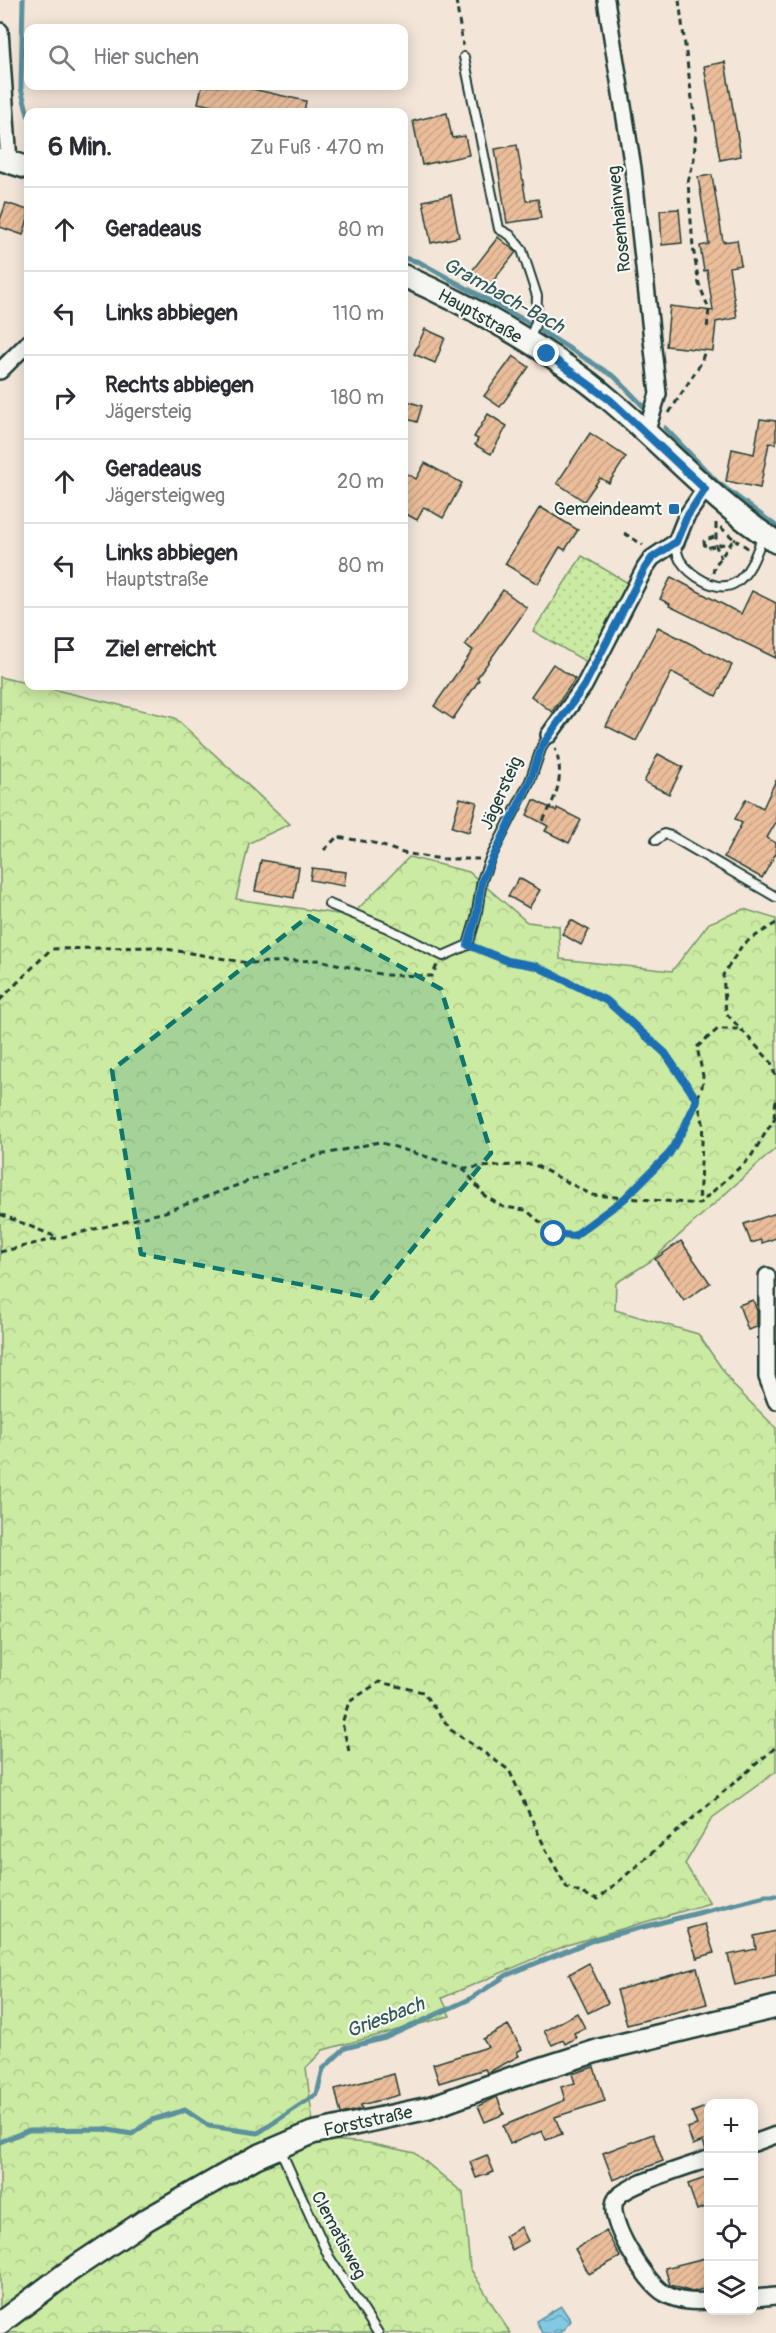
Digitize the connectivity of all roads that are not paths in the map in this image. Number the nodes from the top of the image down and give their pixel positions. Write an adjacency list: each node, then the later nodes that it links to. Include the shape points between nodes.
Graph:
1 (606, 0): 9 (street, Rosenhainweg, via 633,168 658,394)
2 (0, 31): 4 (street)
3 (464, 57): 6 (lane, via 499,229 522,250 537,296 536,322)
4 (12, 163)
5 (408, 278): 6 (street, Hauptstraße)
6 (528, 343): 9 (street, Hauptstraße, via 590,383)
7 (24, 347): 8 (street)
8 (0, 371)
9 (646, 433): 10 (street, Hauptstraße)
10 (700, 495): 11 (street, Hauptstraße); 12 (street)
11 (770, 538): 12 (lane, via 741,578 724,586 710,584 694,574 680,560)
12 (676, 542): 13 (street, Jägersteig, via 652,558 584,686)
13 (549, 735): 16 (lane, Jägersteig, via 490,859 468,945 442,956)
14 (656, 840): 15 (lane, via 664,834 671,836)
15 (776, 897)
16 (328, 904)
17 (767, 1276): 18 (street, via 767,1377)
18 (776, 1401)
19 (776, 2007): 22 (street, Forststraße, via 600,2050 429,2108 312,2133)
20 (776, 2135): 21 (street)
21 (758, 2141)
22 (279, 2147): 27 (street, Forststraße, via 146,2220); 28 (lane, Clematisweg, via 329,2257)
23 (704, 2160): 26 (street, via 625,2190 614,2202 612,2213 617,2229 641,2268 662,2293 691,2302)
24 (776, 2296): 25 (street)
25 (758, 2298)
26 (704, 2301)
27 (0, 2323)
28 (378, 2333)

